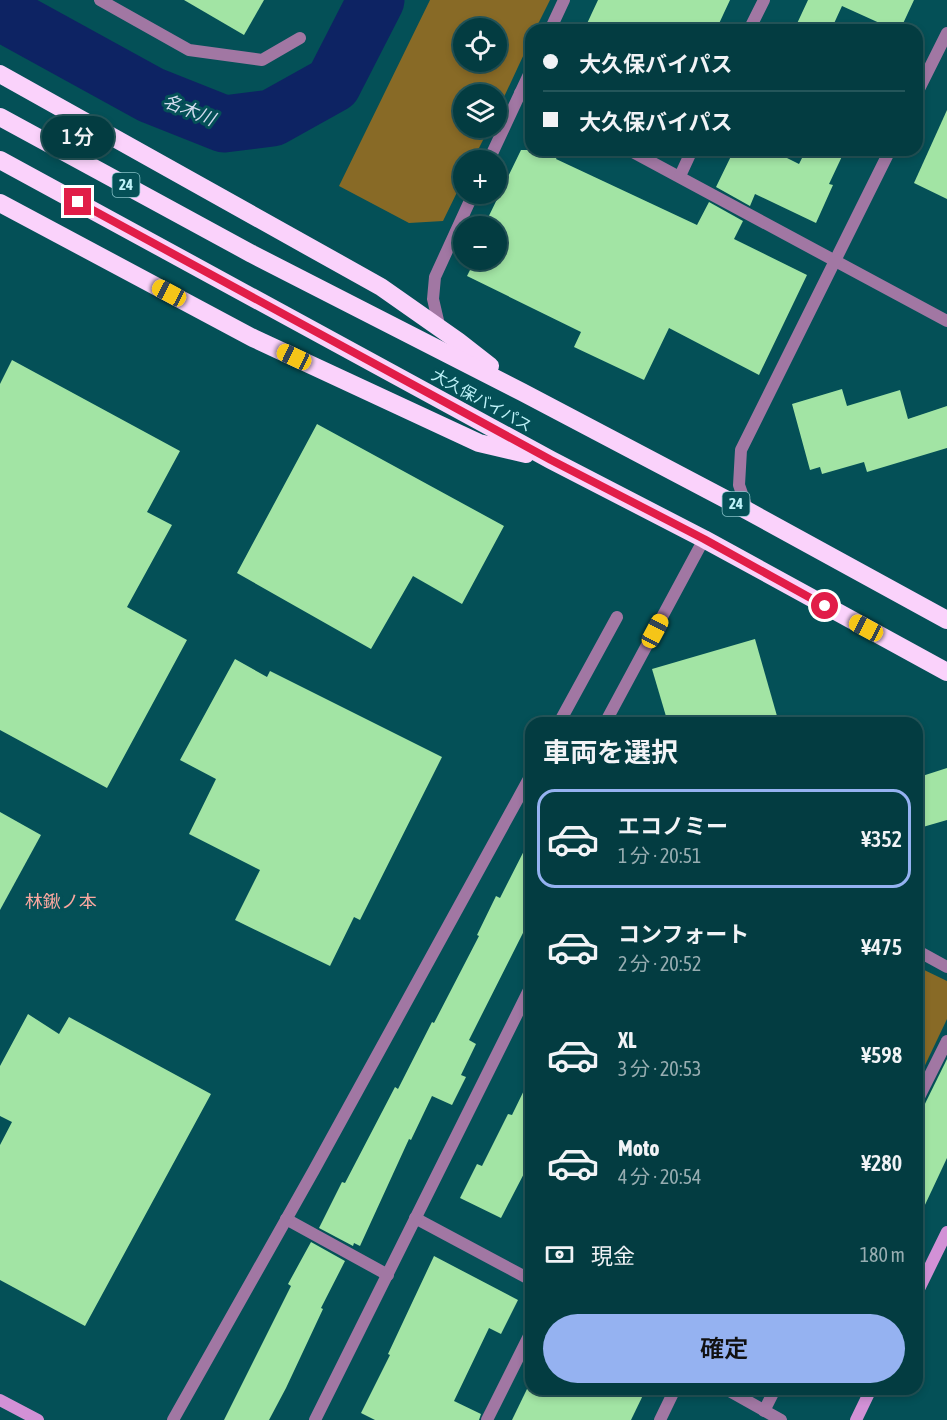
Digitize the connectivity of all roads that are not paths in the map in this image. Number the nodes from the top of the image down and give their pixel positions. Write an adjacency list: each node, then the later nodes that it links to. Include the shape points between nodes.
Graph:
1 (100, 0): 7 (street, via 189,50 262,60)
2 (564, 0): 4 (street)
3 (764, 0): 5 (street)
4 (553, 24)
5 (752, 24)
6 (947, 33): 9 (street)
7 (300, 39)
8 (0, 74): 22 (highway, via 381,287)
9 (923, 81)
10 (525, 98): 12 (street)
11 (0, 117): 23 (highway, 大久保バイパス / 24, via 252,254)
12 (495, 150)
13 (642, 156): 17 (street)
14 (689, 156): 17 (street)
15 (887, 156): 20 (street)
16 (0, 160): 24 (highway, 大久保バイパス / 24)
17 (680, 176): 20 (street)
18 (0, 203): 24 (highway, via 253,338 479,443)
19 (468, 204): 22 (street, via 435,277 433,299)
20 (836, 260): 21 (street); 25 (street, via 741,450 739,485)
21 (947, 321)
22 (440, 329): 23 (highway)
23 (522, 392): 25 (highway, 大久保バイパス / 24)
24 (551, 460): 26 (highway, 大久保バイパス / 24)
25 (748, 511): 28 (highway, 大久保バイパス / 24)
26 (704, 539): 29 (highway, 大久保バイパス / 24); 31 (street)
27 (618, 617): 30 (street)
28 (947, 620)
29 (947, 672)
30 (563, 717)
31 (608, 717)
32 (525, 786): 39 (street)
33 (923, 954): 34 (street)
34 (947, 967)
35 (525, 998): 38 (street)
36 (947, 1041): 37 (street)
37 (923, 1089)
38 (415, 1218): 41 (street); 42 (street)
39 (286, 1219): 41 (street); 52 (street)
40 (947, 1232): 43 (street)
41 (388, 1275): 53 (street)
42 (525, 1278)
43 (923, 1281)
44 (525, 1344): 54 (street)
45 (672, 1395): 55 (street)
46 (737, 1395): 50 (street)
47 (771, 1395): 50 (street)
48 (868, 1395): 57 (street)
49 (0, 1400): 51 (street)
50 (764, 1410): 56 (street)
51 (38, 1420)
52 (173, 1420)
53 (315, 1420)
54 (487, 1420)
55 (660, 1420)
56 (781, 1420)
57 (856, 1420)

